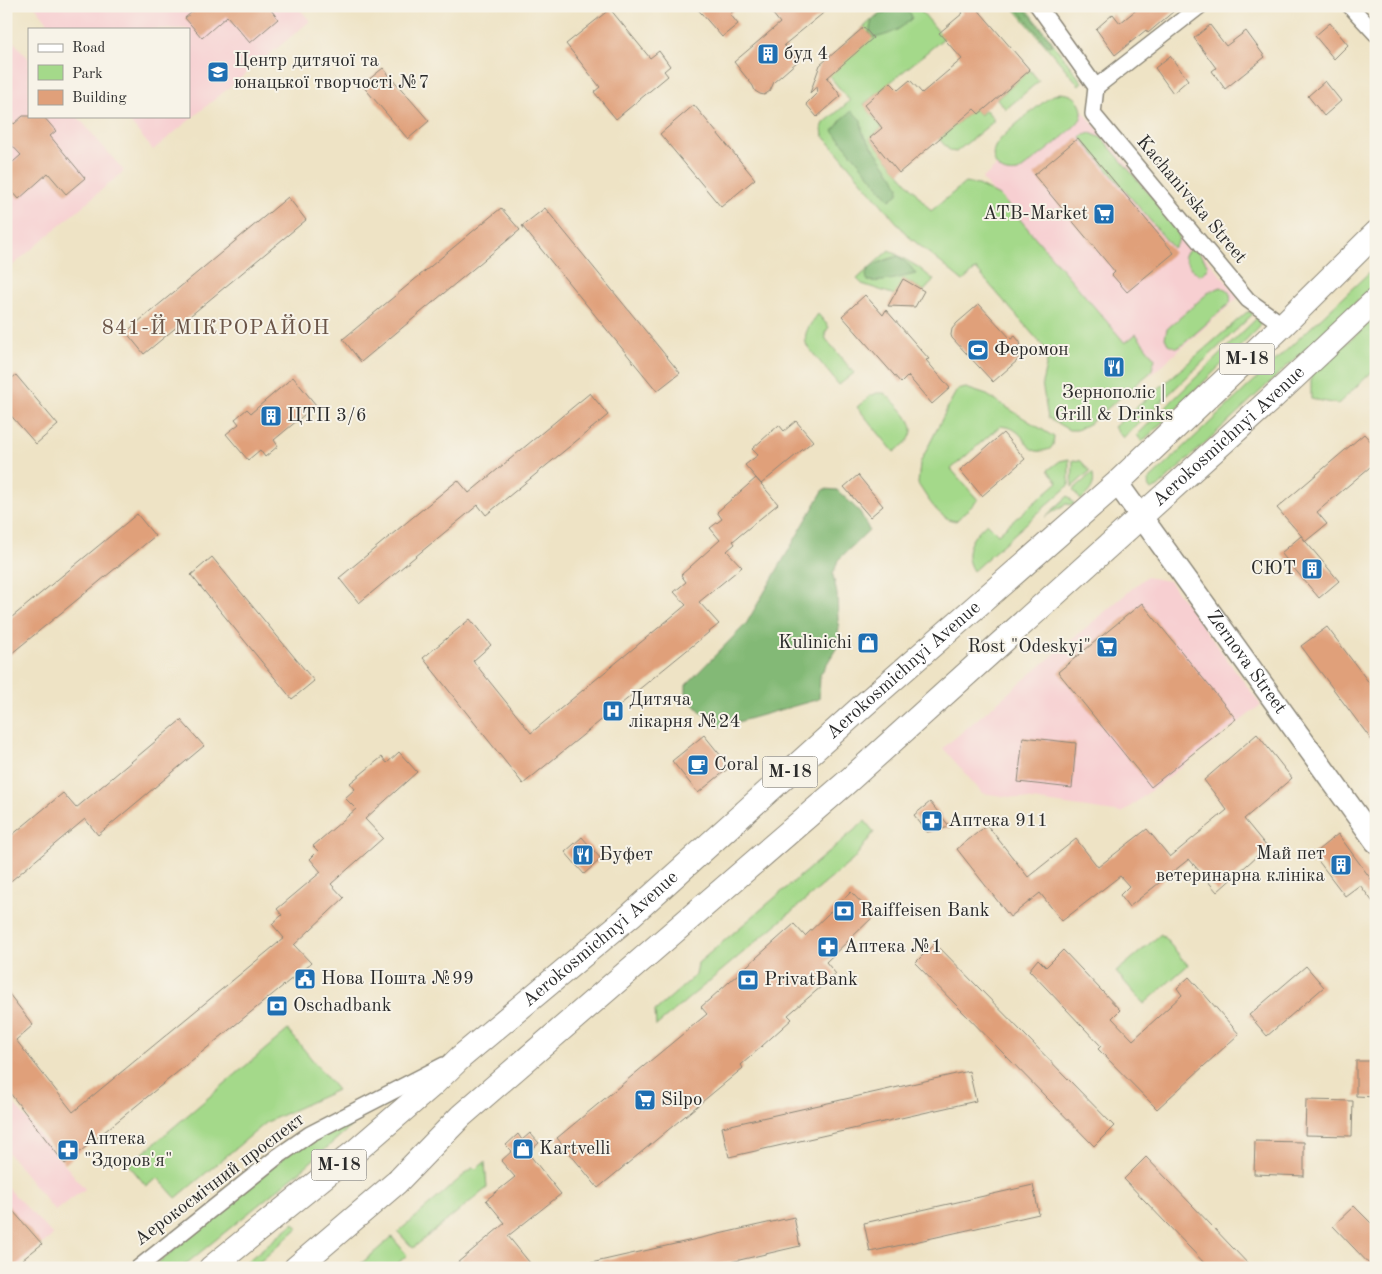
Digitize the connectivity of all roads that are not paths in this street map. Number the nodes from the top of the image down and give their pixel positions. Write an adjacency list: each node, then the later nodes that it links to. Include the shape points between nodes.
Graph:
1 (1038, 6): 5 (street)
2 (1200, 6): 5 (street)
3 (1350, 6): 4 (street)
4 (1376, 34)
5 (1096, 87): 8 (street, Kachanivska Street, via 1093,114 1248,300)
6 (1376, 234): 8 (main road, Aerokosmichnyi Avenue / М-18)
7 (1376, 300): 10 (main road, Aerokosmichnyi Avenue / М-18)
8 (1284, 325): 9 (main road, Aerokosmichnyi Avenue / М-18)
9 (1116, 483): 10 (street, Zernova Street); 12 (main road, Aerokosmichnyi Avenue / М-18, via 631,915)
10 (1141, 517): 11 (street, Zernova Street); 15 (main road, Aerokosmichnyi Avenue / М-18, via 840,788 461,1116 397,1182)
11 (1376, 842)
12 (461, 1057): 13 (street, Аерокосмічний проспект, via 310,1134); 14 (main road, Aerokosmichnyi Avenue / М-18, via 357,1150)
13 (138, 1268)
14 (211, 1268)
15 (296, 1268)

